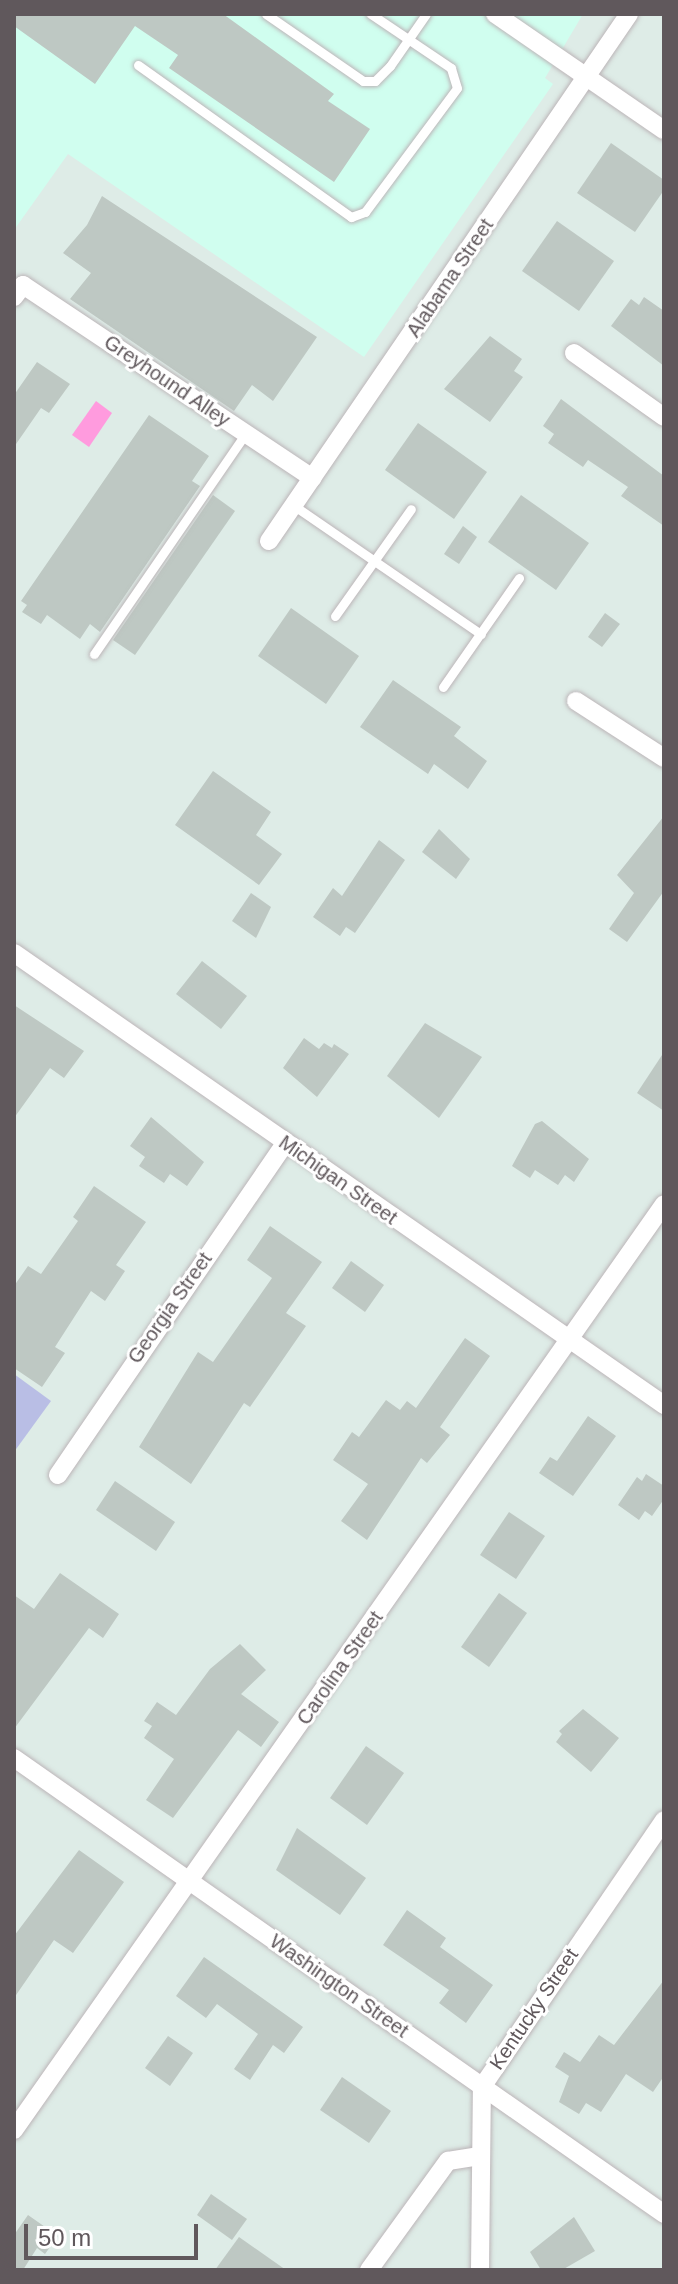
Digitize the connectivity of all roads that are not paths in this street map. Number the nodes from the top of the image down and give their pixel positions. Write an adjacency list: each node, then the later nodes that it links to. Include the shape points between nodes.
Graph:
1 (266, 14): 6 (lane, via 363,81 375,81)
2 (371, 14): 6 (lane)
3 (426, 14): 6 (lane)
4 (495, 14): 8 (street)
5 (629, 14): 8 (street, Alabama Street)
6 (408, 40): 7 (lane, via 451,68 457,88 365,212 351,217)
7 (138, 65)
8 (587, 77): 9 (street); 14 (street, Alabama Street)
9 (664, 130)
10 (18, 291): 13 (street, Greyhound Alley)
11 (574, 353): 12 (street)
12 (664, 417)
13 (246, 433): 14 (street, Greyhound Alley); 22 (lane)
14 (312, 478): 15 (street, Alabama Street)
15 (293, 505): 17 (street, Alabama Street); 18 (lane)
16 (411, 509): 18 (lane)
17 (269, 541)
18 (374, 560): 20 (lane); 21 (lane)
19 (519, 578): 21 (lane)
20 (335, 616)
21 (481, 634): 23 (lane)
22 (94, 654)
23 (443, 687)
24 (576, 701): 25 (street)
25 (664, 758)
26 (14, 953): 27 (street, Michigan Street)
27 (285, 1143): 29 (street, Michigan Street); 31 (street, Georgia Street)
28 (664, 1204): 29 (street, Carolina Street)
29 (567, 1338): 30 (street, Michigan Street); 34 (street, Carolina Street)
30 (664, 1405)
31 (58, 1475)
32 (14, 1758): 34 (street, Washington Street)
33 (664, 1820): 35 (street, Kentucky Street)
34 (191, 1882): 35 (street, Washington Street); 36 (street, Carolina Street)
35 (482, 2087): 37 (street, Kentucky Street); 38 (street, Washington Street)
36 (14, 2130)
37 (480, 2156): 39 (street, via 448,2161); 40 (street, Kentucky Street)
38 (664, 2214)
39 (369, 2270)
40 (480, 2270)

